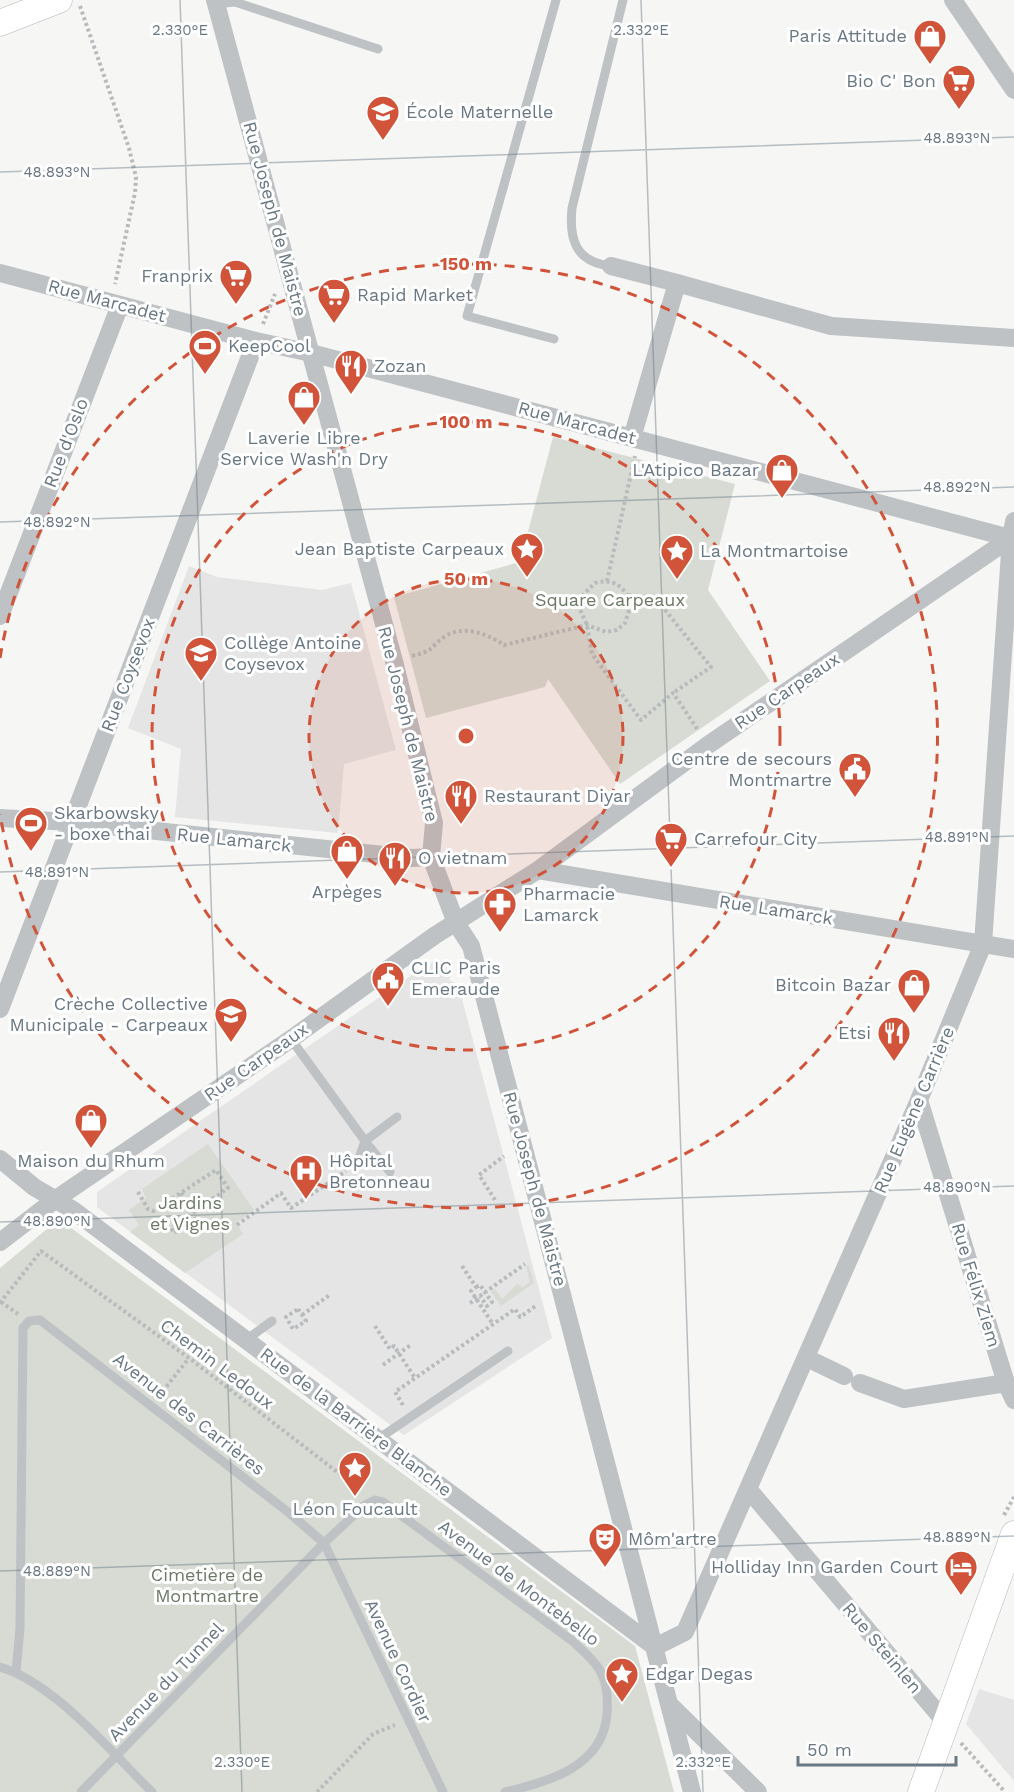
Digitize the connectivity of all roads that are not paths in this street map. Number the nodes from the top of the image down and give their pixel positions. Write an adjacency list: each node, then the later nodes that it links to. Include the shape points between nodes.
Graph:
1 (556, 0): 14 (lane, via 467,316)
2 (623, 0): 9 (lane, via 570,229 573,242 587,258)
3 (953, 0): 8 (street)
4 (52, 1): 6 (street)
5 (215, 2): 7 (lane, via 235,2); 16 (street, Rue Joseph de Maistre)
6 (0, 23)
7 (378, 49)
8 (1014, 90)
9 (611, 266): 11 (street)
10 (0, 273): 12 (street, Rue Marcadet)
11 (677, 283): 13 (street, via 831,326); 17 (street)
12 (120, 305): 15 (street, Rue Marcadet); 19 (street, Rue d'Oslo)
13 (1014, 338)
14 (554, 339)
15 (256, 341): 16 (street, Rue Marcadet); 21 (street, Rue Coysevox)
16 (311, 353): 17 (street, Rue Marcadet); 22 (street, Rue Joseph de Maistre, via 434,823)
17 (635, 439): 18 (street, Rue Marcadet)
18 (1013, 533): 23 (street, Rue Carpeaux); 25 (street, Rue Eugène Carrière)
19 (0, 616)
20 (0, 818): 21 (street, Rue Lamarck)
21 (71, 822): 22 (street, Rue Lamarck); 27 (street, Rue Coysevox)
22 (431, 857): 24 (street, Rue Joseph de Maistre)
23 (538, 870): 24 (street, Rue Carpeaux); 25 (street, Rue Lamarck)
24 (456, 923): 28 (street, Rue Carpeaux); 47 (street, Rue Joseph de Maistre, via 471,946)
25 (983, 944): 26 (street, Rue Lamarck); 29 (street, Rue Eugène Carrière)
26 (1014, 950)
27 (0, 1009)
28 (291, 1039): 31 (lane); 35 (street, Rue Carpeaux)
29 (920, 1100): 41 (street, Rue Félix Ziem); 44 (street, Rue Eugène Carrière)
30 (397, 1118): 31 (lane)
31 (365, 1141): 33 (lane); 34 (lane)
32 (0, 1160): 35 (street, Rue de la Barrière Blanche)
33 (357, 1164)
34 (390, 1172)
35 (56, 1199): 36 (street, Rue Carpeaux); 38 (street, Rue de la Barrière Blanche)
36 (0, 1242)
37 (272, 1321): 38 (lane)
38 (246, 1340): 43 (street, Rue de la Barrière Blanche)
39 (508, 1351): 43 (lane)
40 (815, 1362): 41 (street, via 904,1399)
41 (1006, 1383): 42 (street, Rue Félix Ziem)
42 (1014, 1400)
43 (378, 1439): 47 (street, Rue de la Barrière Blanche)
44 (749, 1490): 47 (street, Rue Eugène Carrière, via 685,1632); 51 (street, Rue Steinlen)
45 (1014, 1534): 51 (street)
46 (324, 1543): 49 (lane, Avenue des Carrières, via 40,1320 29,1321 22,1328 20,1628); 52 (lane, Avenue du Tunnel); 55 (lane, Avenue Cordier); 56 (lane, Avenue de Montebello, via 364,1506 375,1500 383,1502 571,1640 595,1662 609,1690 606,1728 593,1754 569,1771)
47 (655, 1647): 50 (street, Rue Joseph de Maistre)
48 (0, 1667): 49 (lane)
49 (16, 1672): 52 (lane, via 62,1704)
50 (670, 1704): 57 (street, Rue Joseph de Maistre); 58 (street)
51 (953, 1733): 59 (street)
52 (116, 1757): 53 (lane, Avenue du Tunnel); 54 (lane)
53 (81, 1792)
54 (152, 1792)
55 (443, 1792)
56 (505, 1792)
57 (692, 1792)
58 (758, 1792)
59 (921, 1792)

